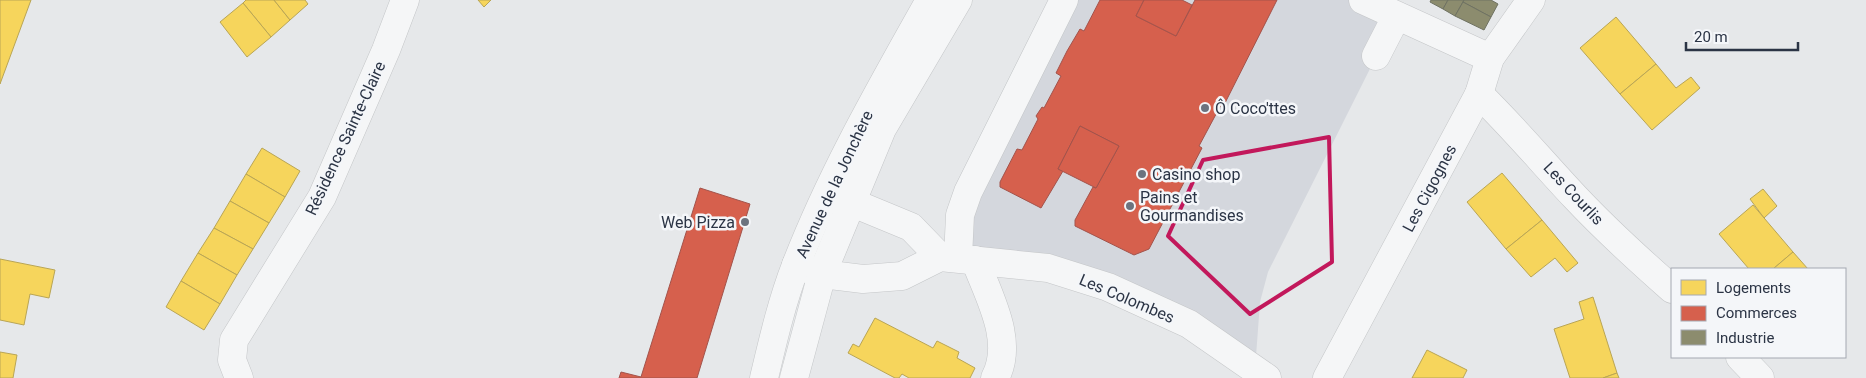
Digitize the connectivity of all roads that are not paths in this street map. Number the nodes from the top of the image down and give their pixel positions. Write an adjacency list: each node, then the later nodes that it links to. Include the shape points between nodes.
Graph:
1 (405, 0): 17 (street, Résidence Sainte-Claire, via 322,197 234,340 232,360)
2 (930, 0): 11 (street, Avenue de la Jonchère, via 864,118)
3 (958, 0): 11 (street, Avenue de la Jonchère)
4 (1064, 0): 12 (street, via 968,192 960,215)
5 (1362, 0): 7 (street)
6 (1531, 0): 9 (street, Les Cigognes)
7 (1396, 17): 8 (street); 9 (street)
8 (1376, 56)
9 (1490, 58): 10 (street, Les Cigognes)
10 (1480, 94): 15 (street, Les Courlis, via 1575,197); 22 (street, Les Cigognes)
11 (840, 198): 12 (street, via 912,227); 13 (street, Avenue de la Jonchère); 14 (street, Avenue de la Jonchère)
12 (958, 258): 14 (street, via 902,276 862,279); 20 (street, via 998,323 1003,344 1000,368); 21 (street, Les Colombes, via 1048,268 1108,287 1189,324)
13 (796, 265): 14 (street); 18 (street, Avenue de la Jonchère, via 782,305)
14 (822, 274): 19 (street, Avenue de la Jonchère)
15 (1671, 288)
16 (1741, 358): 23 (street)
17 (239, 378)
18 (764, 378)
19 (794, 378)
20 (995, 378)
21 (1267, 378)
22 (1327, 378)
23 (1760, 378)

